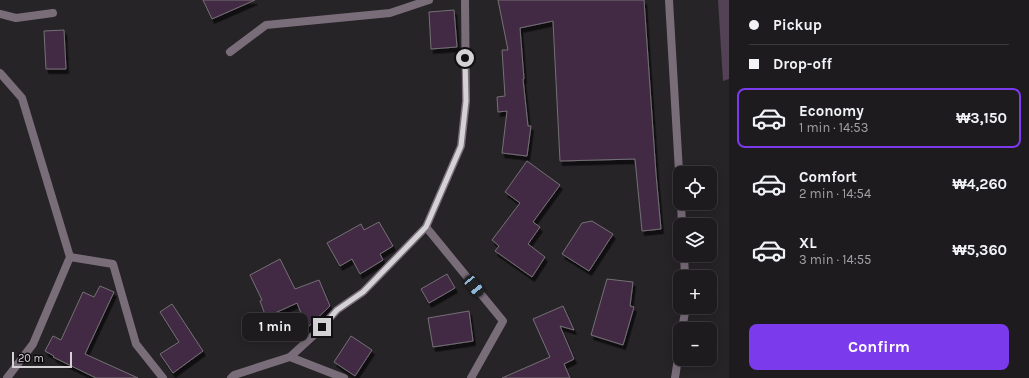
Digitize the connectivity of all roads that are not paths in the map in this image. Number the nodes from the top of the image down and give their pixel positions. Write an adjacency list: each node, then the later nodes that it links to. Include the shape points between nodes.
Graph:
1 (429, 0): 6 (street, via 390,13 266,25)
2 (465, 0): 9 (street, via 466,101 461,146)
3 (669, 0): 8 (street)
4 (53, 12): 5 (street, via 16,18)
5 (0, 14)
6 (230, 52)
7 (0, 74): 10 (street, via 22,98)
8 (679, 166)
9 (426, 227): 11 (street, via 363,292 337,310); 17 (street, via 503,321)
10 (70, 257): 13 (street, via 33,344); 14 (street, via 112,264 136,344)
11 (290, 357): 15 (street); 16 (street)
12 (677, 366): 18 (street)
13 (7, 378)
14 (163, 378)
15 (231, 378)
16 (344, 378)
17 (471, 378)
18 (675, 378)

